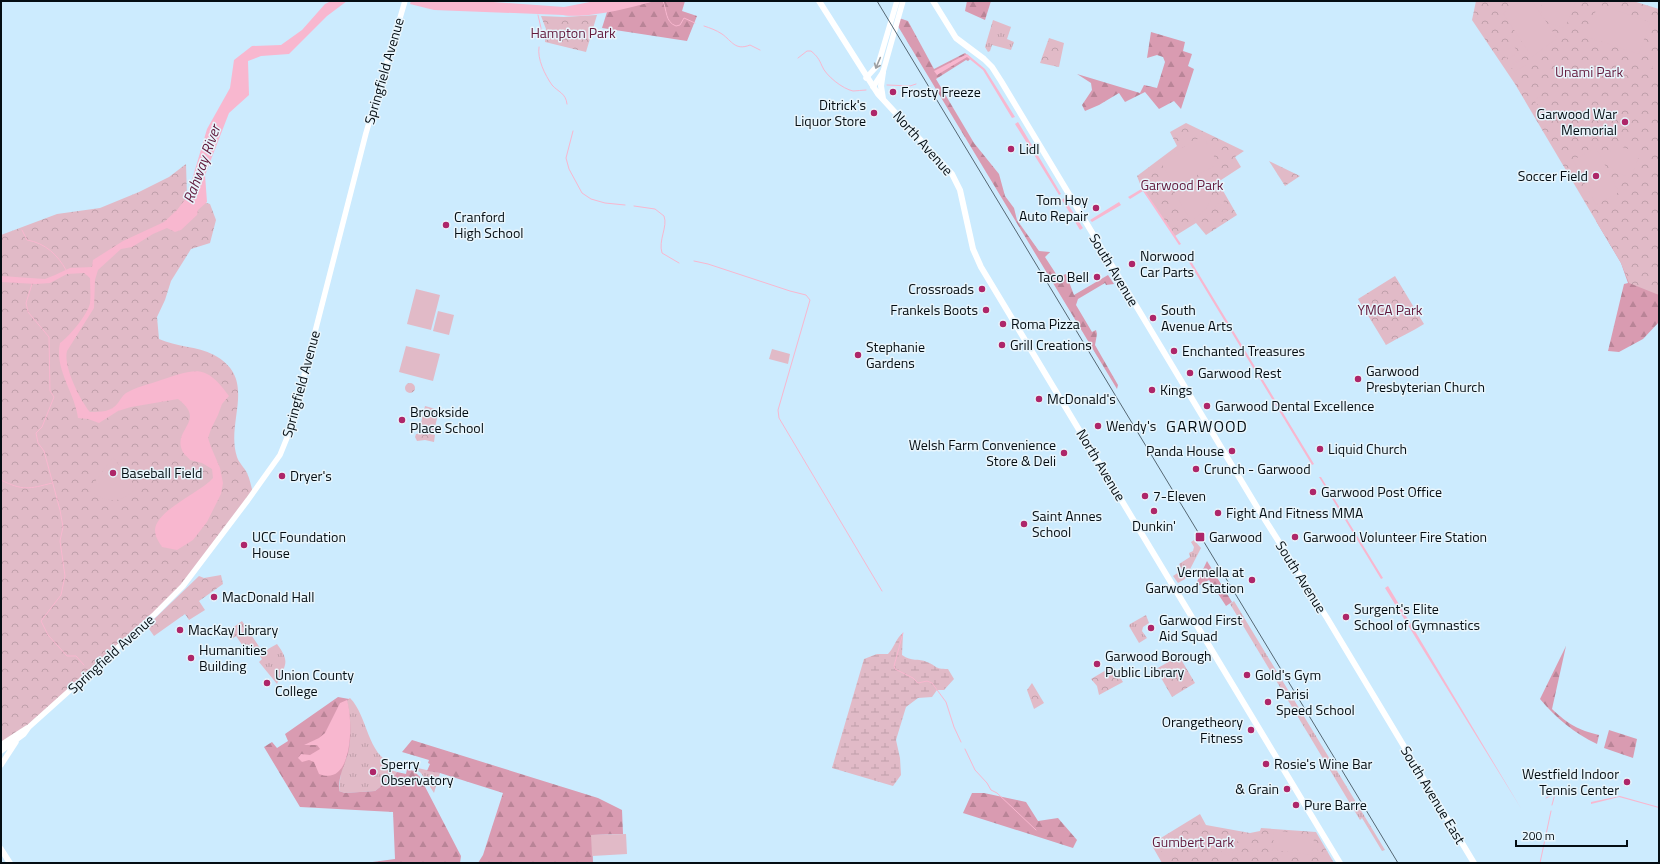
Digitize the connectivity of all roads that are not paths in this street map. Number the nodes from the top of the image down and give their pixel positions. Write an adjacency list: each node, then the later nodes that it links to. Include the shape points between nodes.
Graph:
1 (819, 1): 7 (main road, North Avenue)
2 (897, 1): 7 (street, one-way to 7, via 878,65)
3 (903, 1): 6 (street)
4 (933, 1): 11 (main road, South Avenue, via 956,38 984,59 998,77)
5 (404, 3): 10 (street, Springfield Avenue, via 365,137 293,423 280,455 183,586)
6 (883, 72): 8 (street); 9 (main road)
7 (866, 78): 8 (main road, North Avenue)
8 (872, 87): 9 (main road, North Avenue)
9 (883, 100): 18 (main road, North Avenue, via 944,164 954,178 962,199 973,249 981,267)
10 (29, 727): 12 (street, Springfield Avenue); 13 (street, Springfield Avenue)
11 (1392, 728): 19 (main road, South Avenue East)
12 (18, 739): 14 (street, Springfield Avenue); 15 (street)
13 (1, 745)
14 (1, 751)
15 (1, 765)
16 (1, 849): 17 (main road)
17 (10, 863)
18 (1340, 863)
19 (1474, 863)

